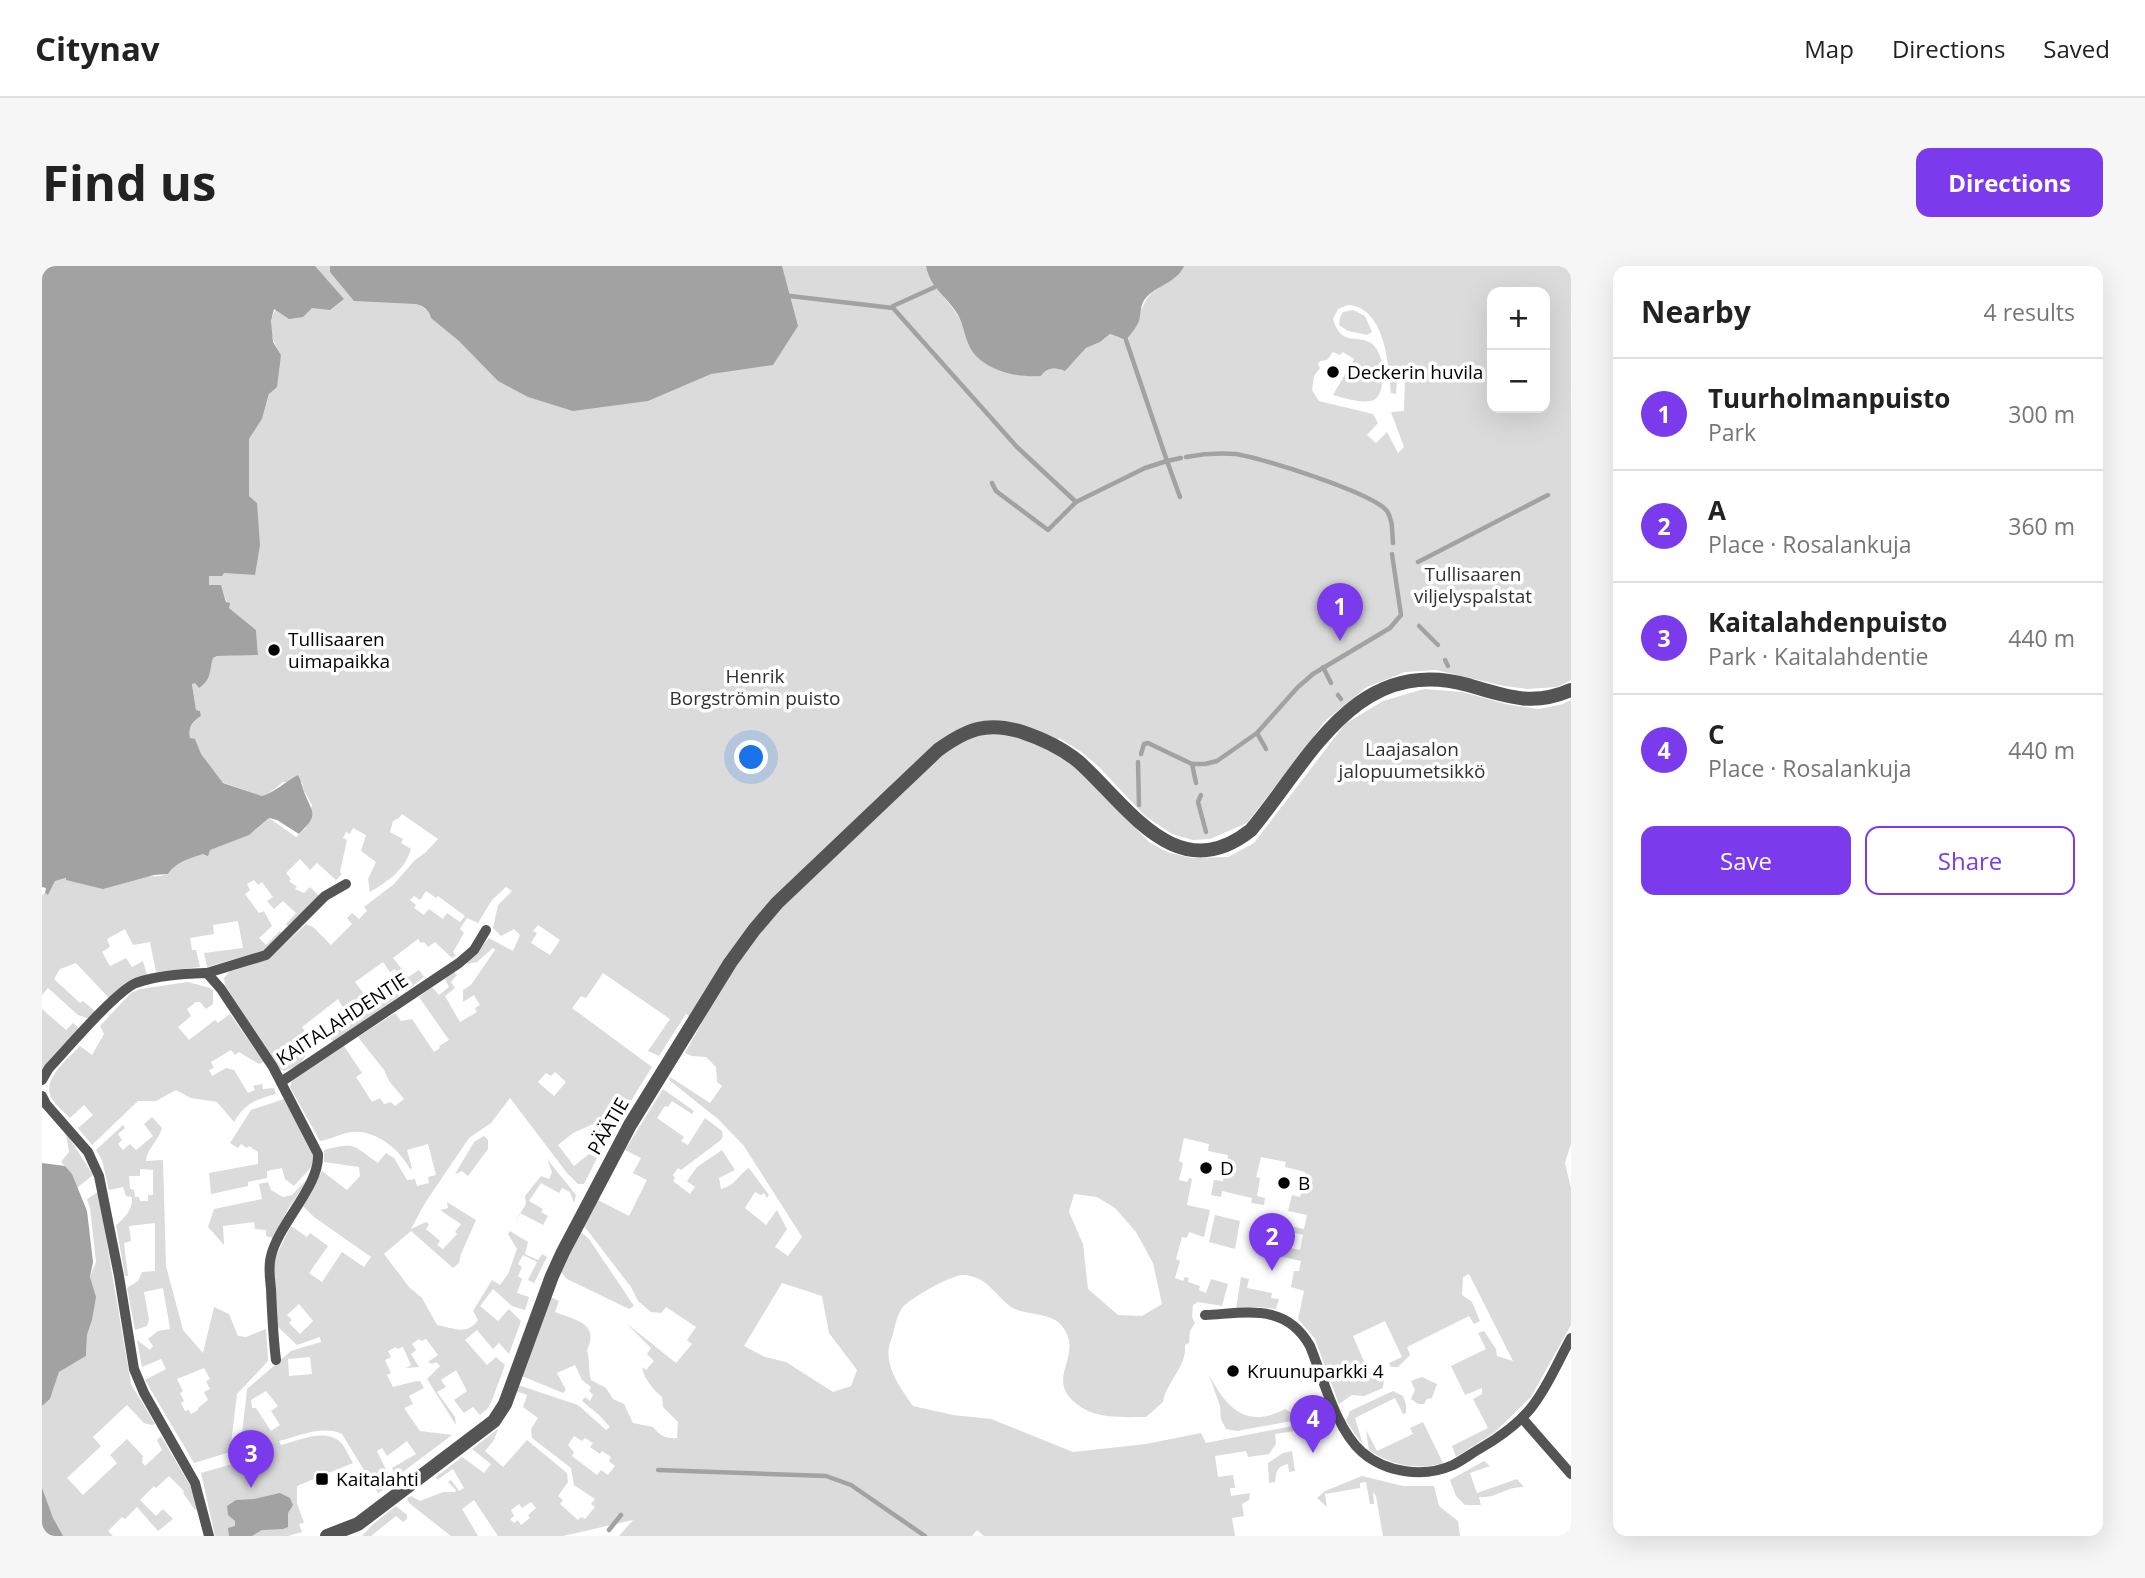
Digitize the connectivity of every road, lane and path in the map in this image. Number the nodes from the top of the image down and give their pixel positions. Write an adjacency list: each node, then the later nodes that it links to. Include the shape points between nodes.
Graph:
1 (1571, 690): 13 (street, PÄÄTIE, via 1539,700 1511,698 1440,679 1392,685 1359,702 1326,732 1251,830 1231,843 1208,849 1175,846 1153,835 1078,762 1048,742 995,727 954,739 777,903 740,948 610,1160 554,1271 505,1404 494,1421)
2 (346, 884): 4 (street, via 325,896 266,955)
3 (486, 930): 6 (street, KAITALAHDENTIE, via 459,963)
4 (207, 974): 5 (street, via 181,974 127,988); 6 (street, KAITALAHDENTIE)
5 (42, 1080)
6 (281, 1082): 10 (street, via 317,1150 318,1161 312,1181 271,1254)
7 (42, 1096): 14 (street, via 88,1152 99,1176 134,1369 195,1483)
8 (1205, 1315): 11 (street, via 1266,1313 1290,1321 1310,1346 1343,1428 1361,1451 1383,1465 1406,1472 1432,1472 1501,1436)
9 (1571, 1338): 11 (street)
10 (276, 1360)
11 (1522, 1418): 12 (street)
12 (1571, 1474)
13 (344, 1533): 15 (street, PÄÄTIE)
14 (209, 1536)
15 (327, 1536)

